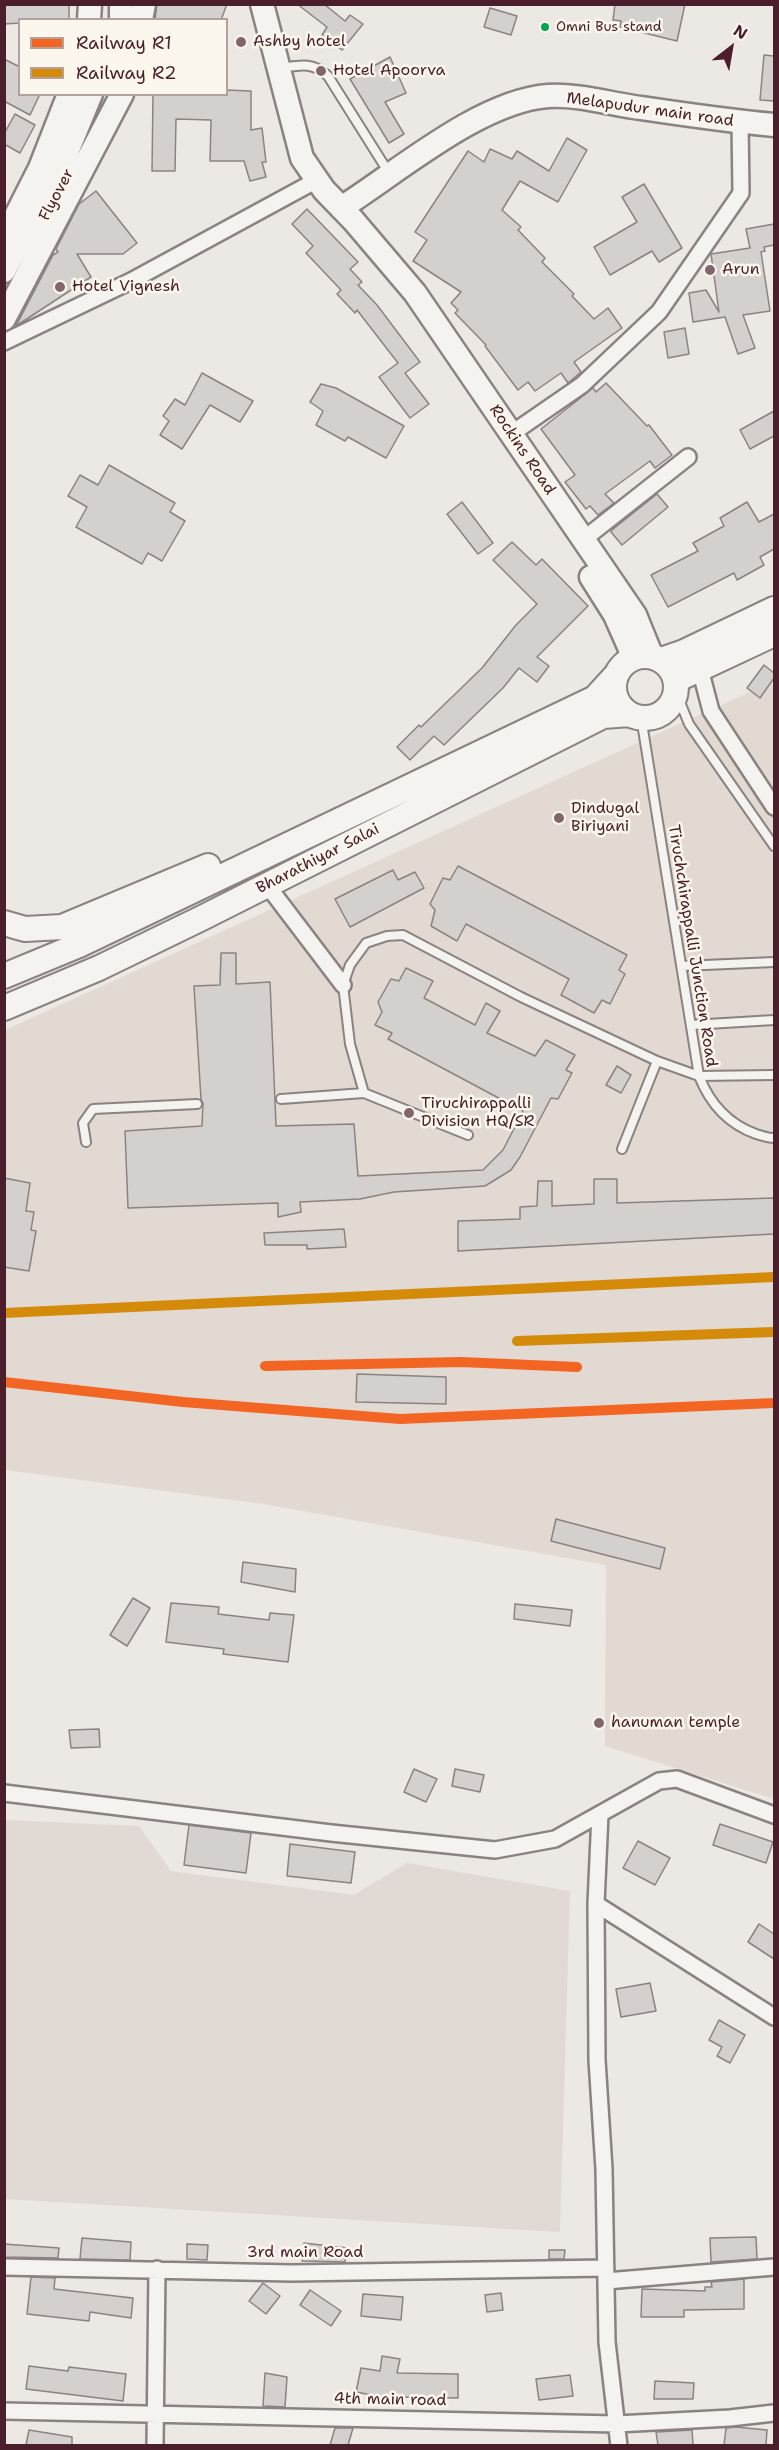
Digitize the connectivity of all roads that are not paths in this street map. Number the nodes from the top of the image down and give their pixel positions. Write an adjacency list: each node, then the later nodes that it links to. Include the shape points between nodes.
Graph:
1 (262, 4): 2 (main road, Rockins Road)
2 (280, 69): 9 (lane, via 309,64 328,76); 10 (main road, Rockins Road, via 302,158)
3 (68, 96): 12 (main road, via 40,168)
4 (90, 96): 14 (main road, Flyover, via 62,164)
5 (104, 96): 15 (main road, Flyover, via 72,167)
6 (121, 96): 16 (main road)
7 (740, 122): 8 (main road, Melapudur main road); 9 (main road, Melapudur main road, via 548,96 478,119); 18 (street, via 741,193 659,312 582,385)
8 (774, 125)
9 (390, 175): 11 (main road, Melapudur main road)
10 (317, 180): 11 (main road, Rockins Road); 17 (street, via 131,281)
11 (341, 208): 13 (main road, Rockins Road)
12 (4, 239)
13 (379, 252): 18 (main road, Rockins Road, via 415,293); 23 (main road, Rockins Road, via 399,296 556,520 615,615)
14 (4, 271)
15 (4, 292)
16 (4, 319)
17 (4, 342)
18 (511, 434): 20 (main road, Rockins Road)
19 (688, 457): 20 (street)
20 (584, 539): 23 (main road, Rockins Road, via 635,615)
21 (774, 609): 23 (main road, via 684,652)
22 (774, 634): 24 (main road)
23 (649, 658): 25 (main road, via 627,662); 26 (main road, via 673,672)
24 (700, 669): 26 (main road); 28 (street, via 711,711)
25 (616, 675): 27 (main road, via 615,692 623,708); 30 (main road, Bharathiyar Salai, via 595,698)
26 (676, 685): 27 (main road, via 674,699 660,714); 29 (lane, via 689,724)
27 (635, 715): 31 (main road, Bharathiyar Salai, via 603,716); 34 (lane, Tiruchchirappalli Junction Road)
28 (774, 807)
29 (774, 846)
30 (242, 867): 32 (main road, via 209,865 62,927 25,929); 35 (main road, Bharathiyar Salai, via 79,945)
31 (267, 885): 36 (street); 37 (main road, Bharathiyar Salai, via 99,968)
32 (4, 923)
33 (774, 962): 34 (lane)
34 (682, 966): 39 (lane, Tiruchchirappalli Junction Road)
35 (4, 976)
36 (343, 985): 40 (lane, via 350,965 366,943 403,935 521,998); 43 (lane, via 350,1044)
37 (4, 1008)
38 (774, 1020): 39 (lane)
39 (691, 1025): 42 (lane, Tiruchchirappalli Junction Road)
40 (657, 1061): 42 (lane); 49 (lane)
41 (774, 1075): 42 (lane)
42 (699, 1076): 47 (lane, Tiruchchirappalli Junction Road, via 706,1094 740,1128)
43 (364, 1094): 44 (lane); 46 (lane)
44 (281, 1099)
45 (197, 1104): 48 (lane, via 93,1109 83,1123)
46 (468, 1135)
47 (774, 1138)
48 (86, 1142)
49 (622, 1149)
50 (4, 1793): 51 (street, via 495,1850 555,1839)
51 (600, 1814): 52 (street, via 659,1781 677,1779); 53 (street)
52 (774, 1815)
53 (596, 1904): 54 (street); 58 (street, via 597,2060)
54 (774, 2017)
55 (4, 2267): 57 (street, 3rd main Road)
56 (774, 2267): 58 (street, 3rd main Road)
57 (157, 2269): 58 (street, 3rd main Road); 61 (street)
58 (606, 2275): 62 (street, via 607,2342)
59 (4, 2411): 61 (street, 4th main road)
60 (774, 2413): 62 (street, 4th main road)
61 (155, 2414): 62 (street, 4th main road); 63 (street)
62 (617, 2424): 64 (street)
63 (155, 2445)
64 (619, 2445)

